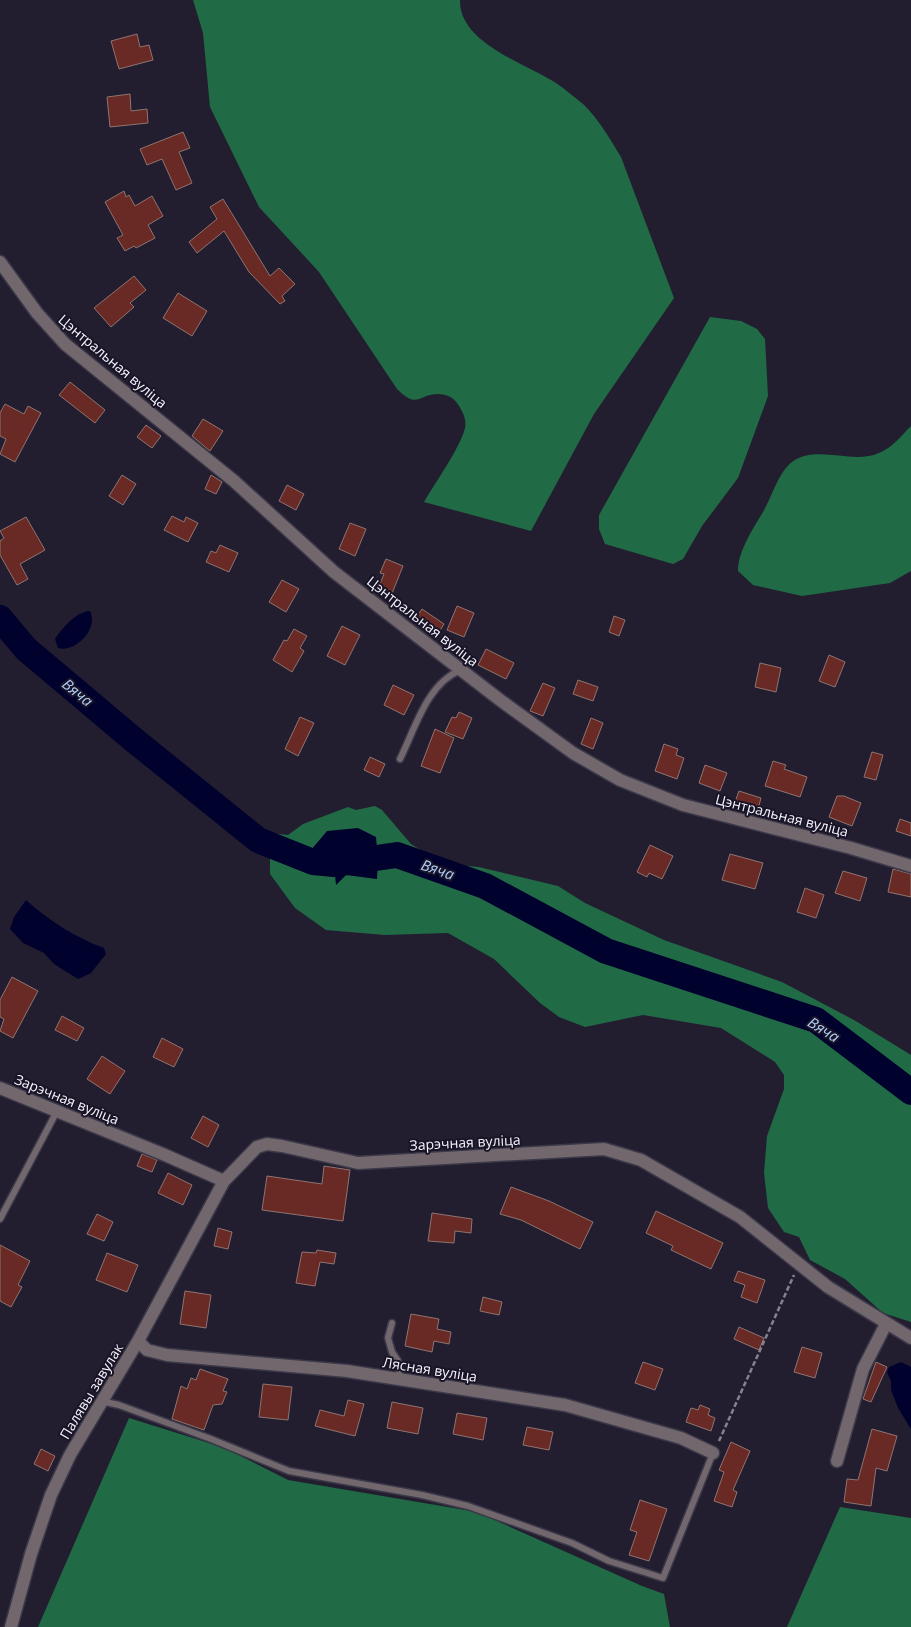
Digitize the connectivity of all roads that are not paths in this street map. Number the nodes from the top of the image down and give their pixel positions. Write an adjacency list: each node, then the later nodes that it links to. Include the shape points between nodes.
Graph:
1 (0, 262): 2 (street, Цэнтральная вуліца, via 37,313 66,344 234,481 334,572)
2 (461, 670): 3 (lane, via 442,680 434,690); 4 (street, Цэнтральная вуліца, via 573,753 650,794 720,816)
3 (400, 759)
4 (911, 866)
5 (0, 1088): 6 (street, Зарэчная вуліца)
6 (57, 1111): 7 (street, Зарэчная вуліца); 8 (lane)
7 (224, 1181): 10 (street, Зарэчная вуліца, via 257,1147 266,1144 358,1163 604,1149 641,1160 740,1217 828,1287); 12 (street, Палявы завулак)
8 (0, 1219)
9 (392, 1322): 13 (lane, via 388,1338 398,1361)
10 (886, 1324): 11 (street, Зарэчная вуліца); 16 (street, via 863,1369)
11 (911, 1338)
12 (138, 1341): 13 (street, Лясная вуліца, via 147,1350 167,1354); 14 (street, Палявы завулак)
13 (400, 1379): 15 (street, Лясная вуліца, via 565,1405 681,1438)
14 (100, 1401): 15 (lane, via 119,1405 290,1471 468,1506 572,1543 609,1561 663,1578); 17 (street, Палявы завулак, via 52,1494 30,1554)
15 (714, 1453)
16 (837, 1460)
17 (11, 1627)

